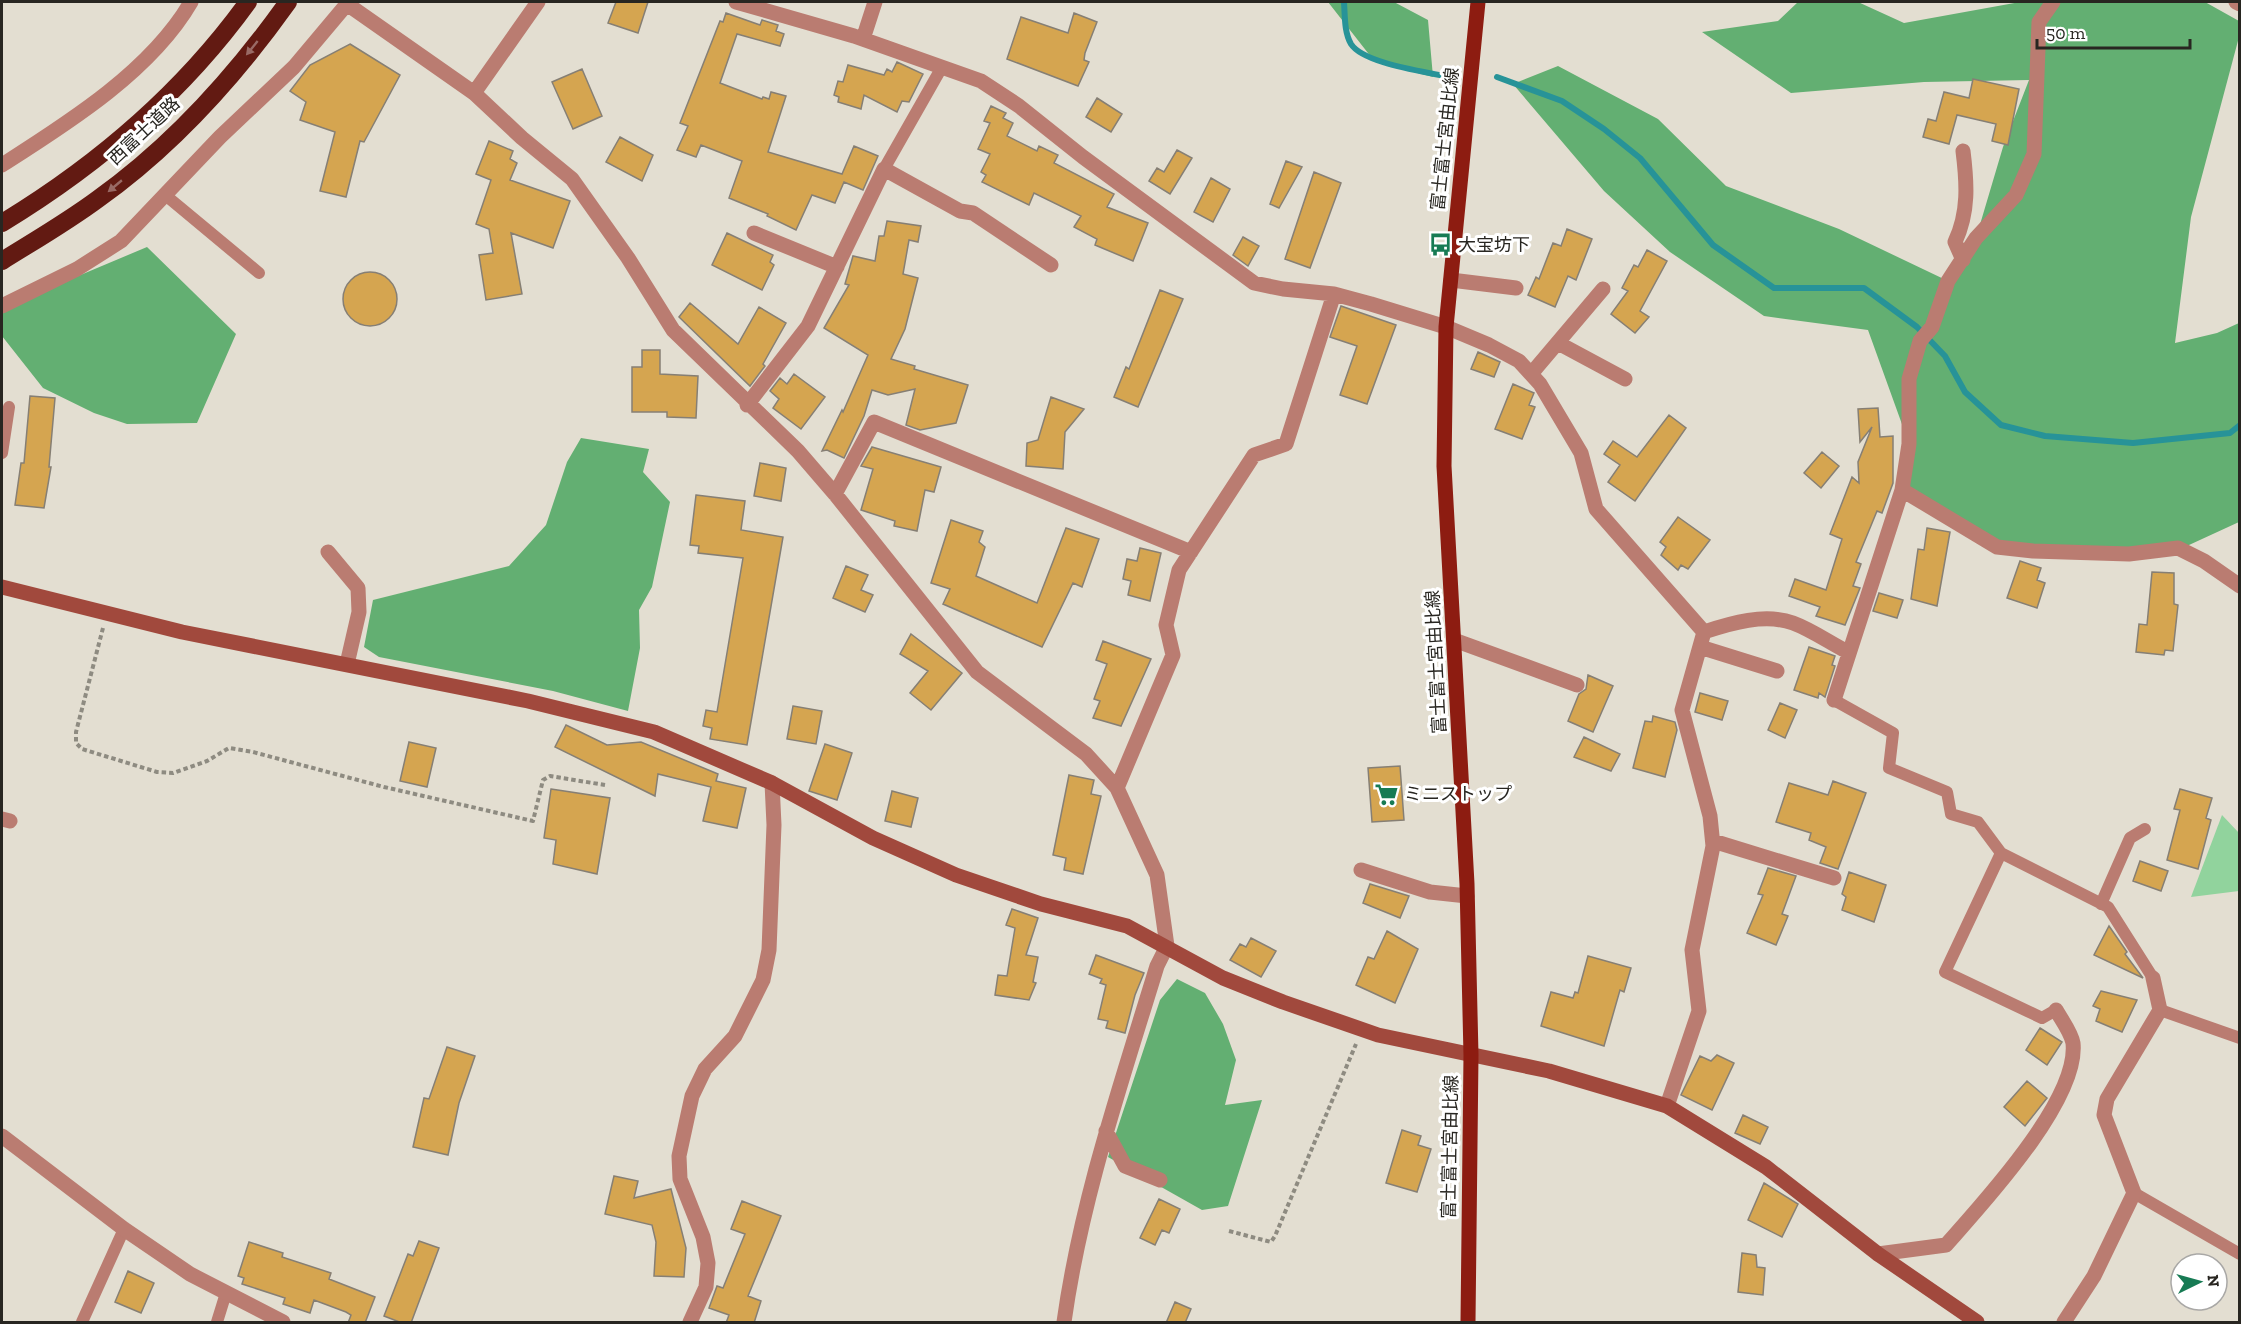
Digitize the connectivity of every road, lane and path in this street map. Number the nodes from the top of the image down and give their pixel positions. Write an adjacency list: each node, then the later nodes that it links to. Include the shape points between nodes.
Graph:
1 (192, 2): 13 (street, via 118,86)
2 (248, 2): 16 (highway, 西富士道路, via 198,63 122,137 80,171)
3 (288, 2): 19 (highway, 西富士道路, one-way to 19, via 224,83 144,161 100,198)
4 (538, 2): 11 (street)
5 (736, 2): 9 (street)
6 (875, 2): 9 (street)
7 (1478, 2): 23 (main road, 富士富士宮由比線)
8 (2054, 2): 18 (street, via 2039,22 2034,154 2016,195 1976,238)
9 (863, 39): 10 (street)
10 (942, 67): 14 (lane); 26 (street, via 981,81 1019,106 1254,283)
11 (474, 93): 15 (street, via 347,4 294,67); 32 (street, via 572,179 674,330)
12 (1963, 151): 18 (street, via 1968,190 1955,242)
13 (2, 165)
14 (884, 169): 20 (street, via 960,211 973,213); 21 (street)
15 (164, 194): 22 (lane); 27 (street, via 120,241)
16 (2, 223)
17 (754, 233): 21 (street)
18 (1963, 260): 35 (street, via 1948,281 1932,327 1920,341 1909,379 1909,444)
19 (2, 261)
20 (1051, 265)
21 (837, 267): 32 (street, via 808,326)
22 (259, 273)
23 (1451, 280): 24 (street); 28 (main road, 富士富士宮由比線)
24 (1516, 288)
25 (1603, 289): 29 (street)
26 (1334, 294): 28 (street); 38 (street, via 1286,444 1254,455)
27 (2, 306)
28 (1446, 327): 30 (street, via 1519,361); 42 (main road, 富士富士宮由比線, via 1444,466)
29 (1558, 343): 30 (street); 31 (street)
30 (1531, 374): 43 (street, via 1581,453 1596,509)
31 (1625, 379)
32 (747, 405): 36 (street, via 798,452)
33 (9, 407): 34 (lane)
34 (2, 453)
35 (1902, 490): 39 (street, via 1997,547 2129,554 2178,548); 44 (street)
36 (835, 494): 38 (street, via 874,422); 51 (street, via 977,672 1086,754)
37 (328, 552): 45 (street, via 358,588 359,612)
38 (1191, 552): 51 (street, via 1179,570 1166,625 1173,655)
39 (2240, 586)
40 (2, 587): 41 (street)
41 (106, 615): 45 (street); 50 (path, via 76,732 76,743 82,749 157,772 173,772 207,761 229,748 533,821 543,780 550,776)
42 (1454, 640): 47 (street); 57 (main road, 富士富士宮由比線)
43 (1702, 640): 44 (street, via 1733,622 1792,622); 46 (street); 53 (street, via 1682,710)
44 (1848, 652): 48 (street)
45 (347, 664): 49 (street, via 528,701 654,732)
46 (1777, 671)
47 (1577, 685)
48 (1834, 699): 54 (lane, via 1893,733 1889,768 1947,792 1951,814 1978,822)
49 (772, 783): 59 (street, via 873,838 956,875 1041,904 1127,926); 79 (street, via 769,950 763,980 735,1035 705,1069 692,1096 679,1156 680,1179 703,1236 708,1263 706,1287)
50 (605, 785)
51 (1117, 788): 59 (street, via 1157,875)
52 (2145, 829): 58 (lane, via 2130,838)
53 (1713, 841): 56 (street); 66 (street, via 1692,950 1699,1011)
54 (2001, 853): 58 (lane); 61 (lane, via 1945,972 2042,1018)
55 (1361, 870): 57 (street, via 1430,892)
56 (1834, 878)
57 (1467, 896): 65 (main road, 富士富士宮由比線)
58 (2101, 904): 60 (lane, via 2108,907)
59 (1167, 946): 63 (street, via 1223,978); 67 (street, via 1157,966)
60 (2153, 978): 62 (street)
61 (2056, 1010): 73 (street, via 2073,1041 2071,1068 2060,1096 2009,1173 1946,1245)
62 (2160, 1010): 64 (lane); 70 (street, via 2107,1099 2104,1115)
63 (1362, 1029): 65 (street); 72 (path, via 1275,1236 1271,1242)
64 (2240, 1038)
65 (1471, 1055): 66 (street, via 1549,1071); 81 (main road, 富士富士宮由比線)
66 (1667, 1106): 73 (street, via 1766,1167)
67 (1106, 1131): 69 (street, via 1125,1166); 80 (street, via 1072,1264)
68 (2, 1136): 71 (street)
69 (1160, 1180)
70 (2134, 1193): 74 (lane); 83 (street, via 2094,1276)
71 (124, 1229): 75 (street, via 190,1274); 76 (lane)
72 (1229, 1231)
73 (1878, 1254): 82 (street)
74 (2240, 1254)
75 (226, 1293): 77 (lane); 78 (street)
76 (82, 1323)
77 (218, 1323)
78 (283, 1323)
79 (690, 1323)
80 (1064, 1323)
81 (1468, 1323)
82 (1977, 1323)
83 (2064, 1323)

